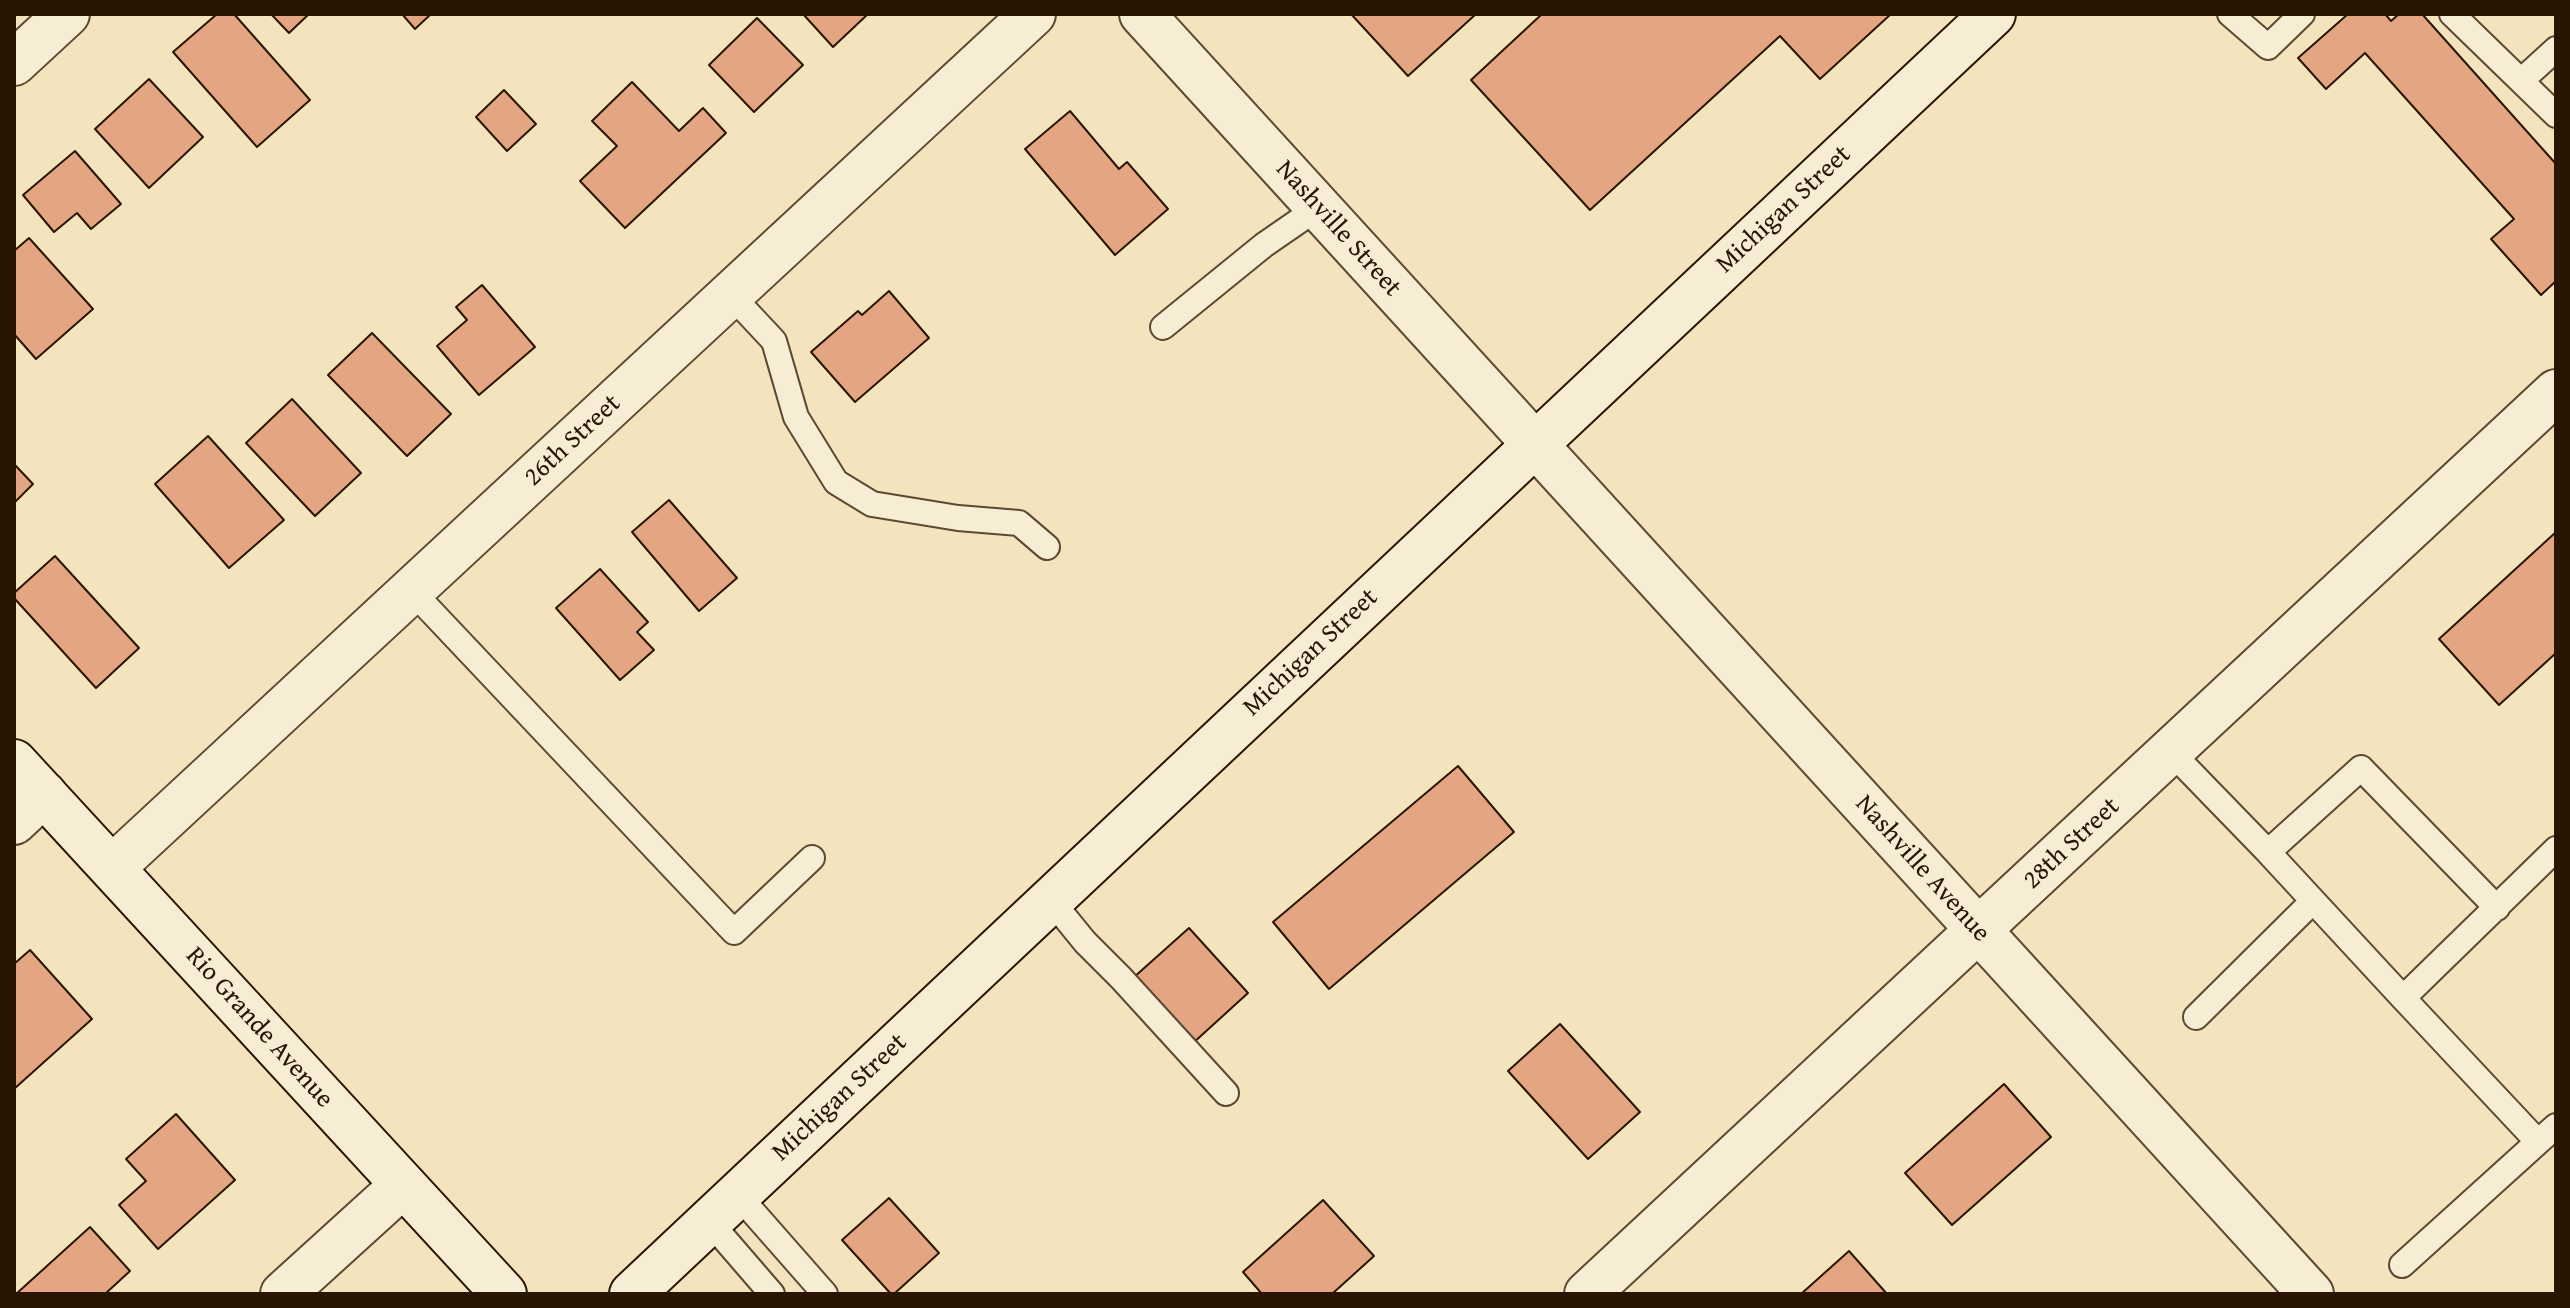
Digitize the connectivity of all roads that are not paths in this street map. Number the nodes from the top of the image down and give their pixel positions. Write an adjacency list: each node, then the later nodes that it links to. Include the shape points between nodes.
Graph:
1 (67, 14): 9 (street)
2 (1033, 14): 13 (street, 26th Street)
3 (1142, 14): 12 (street, Nashville Street)
4 (1993, 14): 16 (street, Michigan Street)
5 (2230, 14): 6 (lane, via 2268,47)
6 (2302, 14)
7 (2452, 14): 10 (lane)
8 (2556, 49): 10 (lane)
9 (14, 63)
10 (2522, 80): 11 (lane)
11 (2556, 115)
12 (1319, 207): 14 (lane); 16 (street, Nashville Street)
13 (730, 294): 17 (lane, via 774,341 796,417 836,482 872,504 1019,523); 18 (street, 26th Street)
14 (1163, 327)
15 (2556, 392): 19 (street, 28th Street)
16 (1534, 443): 26 (street, Michigan Street); 29 (street, Nashville Avenue)
17 (1047, 547)
18 (411, 590): 24 (lane, via 734,932); 25 (street, 26th Street)
19 (2171, 752): 23 (lane); 29 (street, 28th Street)
20 (14, 762): 21 (street, Rio Grande Avenue)
21 (29, 808): 25 (street, Rio Grande Avenue)
22 (2556, 849): 28 (lane)
23 (2268, 852): 27 (lane); 28 (lane, via 2361,768)
24 (812, 858)
25 (113, 867): 34 (street, Rio Grande Avenue)
26 (1050, 899): 32 (lane); 35 (street, Michigan Street)
27 (2313, 901): 30 (lane); 31 (lane)
28 (2497, 908): 30 (lane)
29 (1979, 932): 42 (street, 28th Street); 43 (street, Nashville Avenue)
30 (2403, 998): 33 (lane)
31 (2196, 1017)
32 (1226, 1093)
33 (2547, 1134): 36 (lane)
34 (403, 1185): 37 (street); 38 (street, Rio Grande Avenue)
35 (723, 1208): 39 (street, Michigan Street); 40 (lane); 41 (lane)
36 (2402, 1265)
37 (283, 1294)
38 (504, 1294)
39 (632, 1294)
40 (772, 1294)
41 (825, 1294)
42 (1587, 1294)
43 (2311, 1294)

